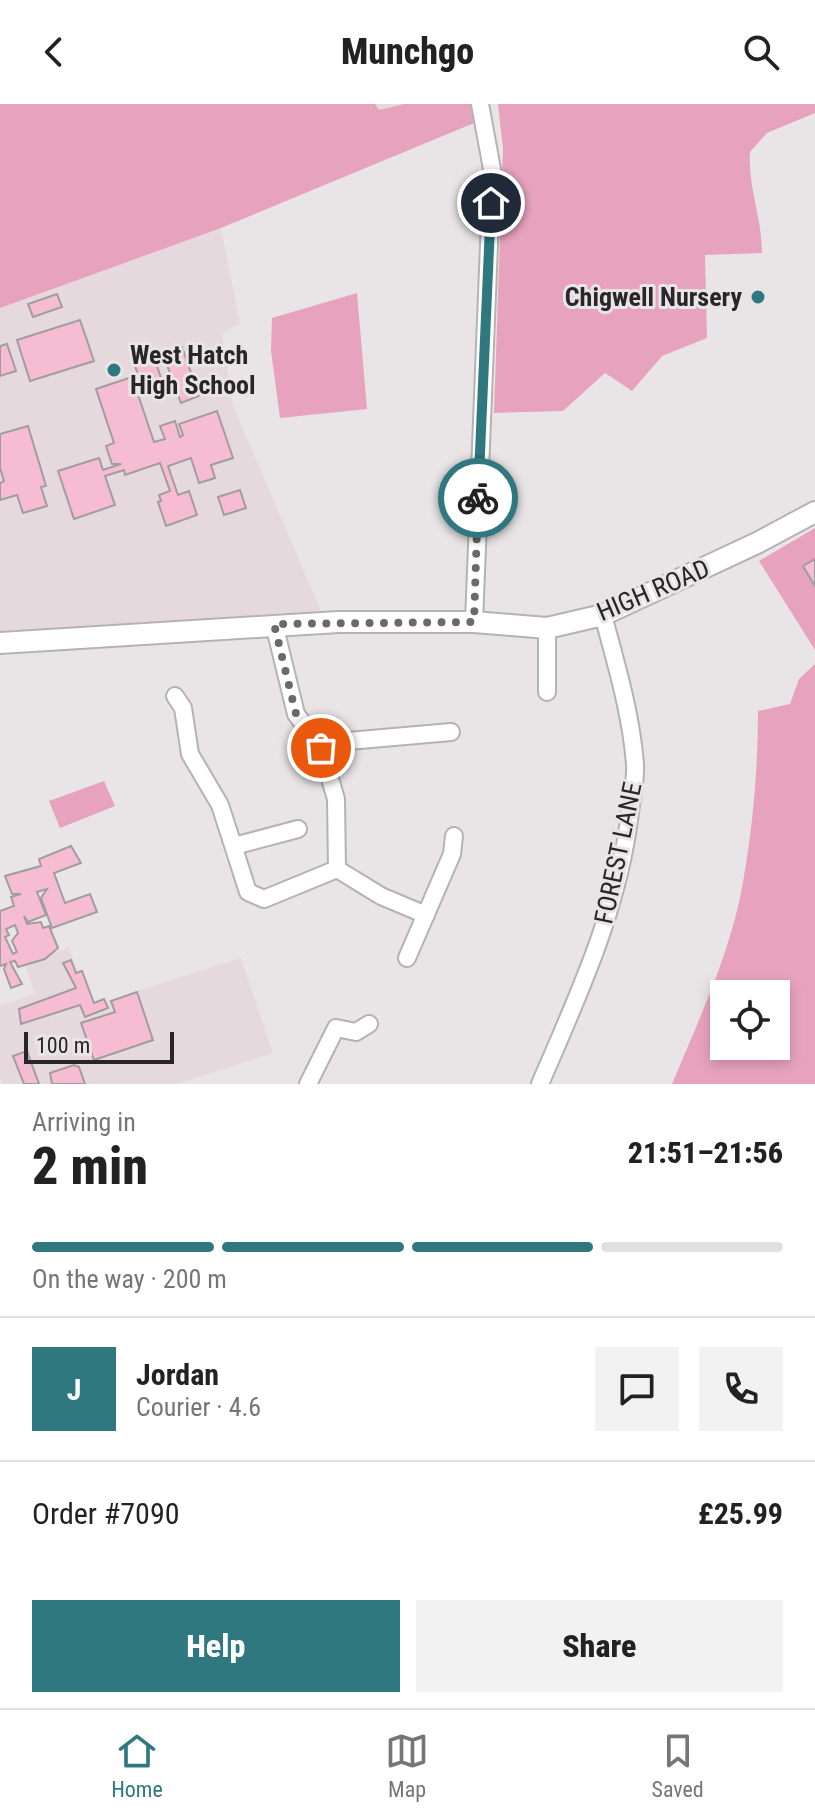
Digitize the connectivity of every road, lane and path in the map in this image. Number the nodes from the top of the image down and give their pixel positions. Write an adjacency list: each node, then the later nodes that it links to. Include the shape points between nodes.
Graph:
1 (480, 104): 4 (street, via 492,169)
2 (815, 512): 3 (main road, HIGH ROAD)
3 (603, 615): 6 (main road, HIGH ROAD); 20 (street, FOREST LANE, via 629,711 635,767 628,827 596,952)
4 (474, 622): 5 (main road, HIGH ROAD); 6 (main road, HIGH ROAD)
5 (274, 624): 7 (main road, HIGH ROAD); 11 (street, via 292,705)
6 (547, 628): 8 (street)
7 (0, 643)
8 (547, 692)
9 (175, 696): 14 (street, via 183,708 190,754 220,805)
10 (451, 732): 11 (street, via 337,742)
11 (321, 748): 15 (street, via 336,799)
12 (298, 829): 14 (street)
13 (454, 836): 16 (street, via 452,854)
14 (234, 846): 15 (street, via 248,892 264,899)
15 (337, 869): 16 (street)
16 (426, 915): 17 (street)
17 (407, 958)
18 (369, 1024): 19 (street, via 356,1032 336,1028)
19 (308, 1084)
20 (540, 1084)

